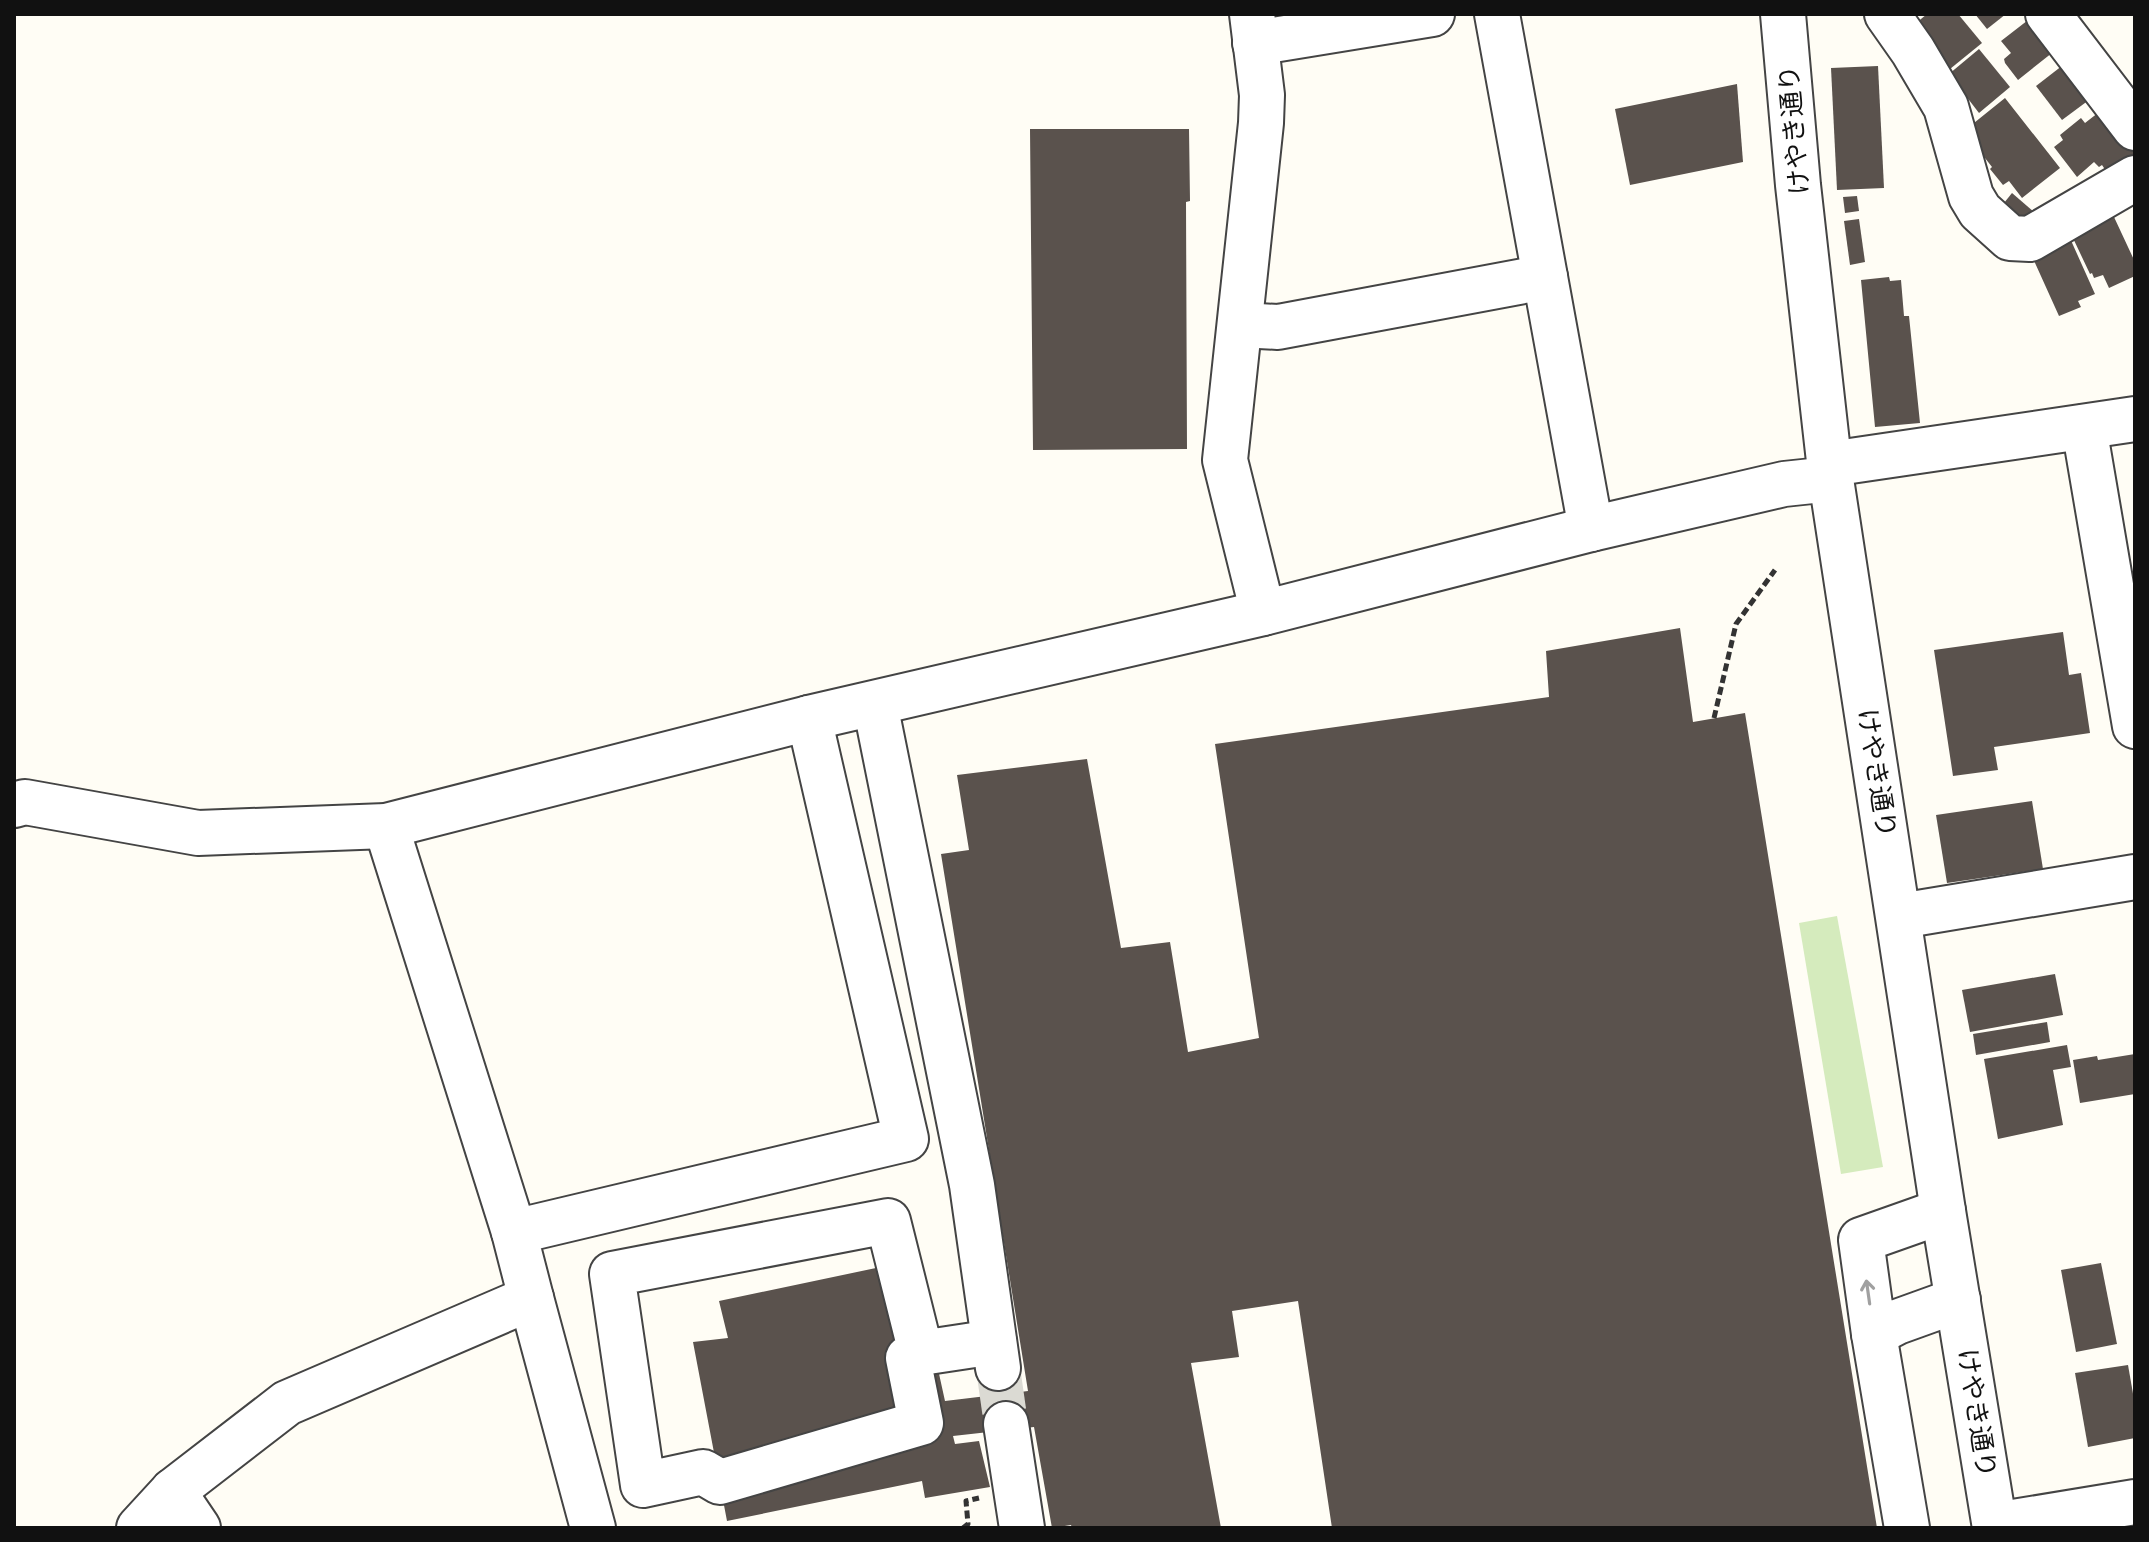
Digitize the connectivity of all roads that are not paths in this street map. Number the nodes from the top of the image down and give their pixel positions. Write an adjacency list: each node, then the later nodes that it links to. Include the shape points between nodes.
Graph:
1 (1432, 14): 6 (street)
2 (1497, 14): 9 (street)
3 (1783, 14): 13 (street, けやき通り)
4 (1887, 14): 8 (street, via 1946,107 1971,196 2010,238 2030,239)
5 (2048, 14): 7 (street)
6 (1254, 28): 10 (street, via 1261,123)
7 (2135, 128)
8 (2135, 178)
9 (1545, 277): 10 (street, via 1278,327); 14 (street)
10 (1240, 325): 15 (street, via 1225,460)
11 (2135, 419): 12 (street)
12 (2084, 427): 13 (street); 18 (street)
13 (1831, 472): 14 (street); 22 (street, けやき通り)
14 (1591, 529): 15 (street)
15 (1263, 613): 16 (street)
16 (875, 704): 17 (street); 28 (street, via 983,1182 996,1355)
17 (809, 718): 20 (street); 24 (street, via 906,1139)
18 (2135, 726)
19 (14, 805): 20 (street, via 25,802 198,833)
20 (386, 826): 24 (street)
21 (2135, 877): 22 (street)
22 (1900, 916): 23 (street, けやき通り)
23 (1943, 1211): 26 (street, けやき通り); 27 (street, one-way to 23, via 1861,1240)
24 (514, 1232): 25 (street)
25 (531, 1298): 30 (street, via 287,1403); 32 (street)
26 (1958, 1300): 27 (street); 33 (street, けやき通り)
27 (1874, 1334): 37 (street)
28 (921, 1353): 28 (street, via 888,1221 612,1274 643,1485 703,1472 720,1482 921,1423 908,1358)
29 (1006, 1424): 36 (street)
30 (173, 1491): 34 (street); 35 (street)
31 (2135, 1502): 33 (street)
32 (584, 1524)
33 (1995, 1526)
34 (139, 1528)
35 (198, 1528)
36 (1022, 1528)
37 (1907, 1528)

